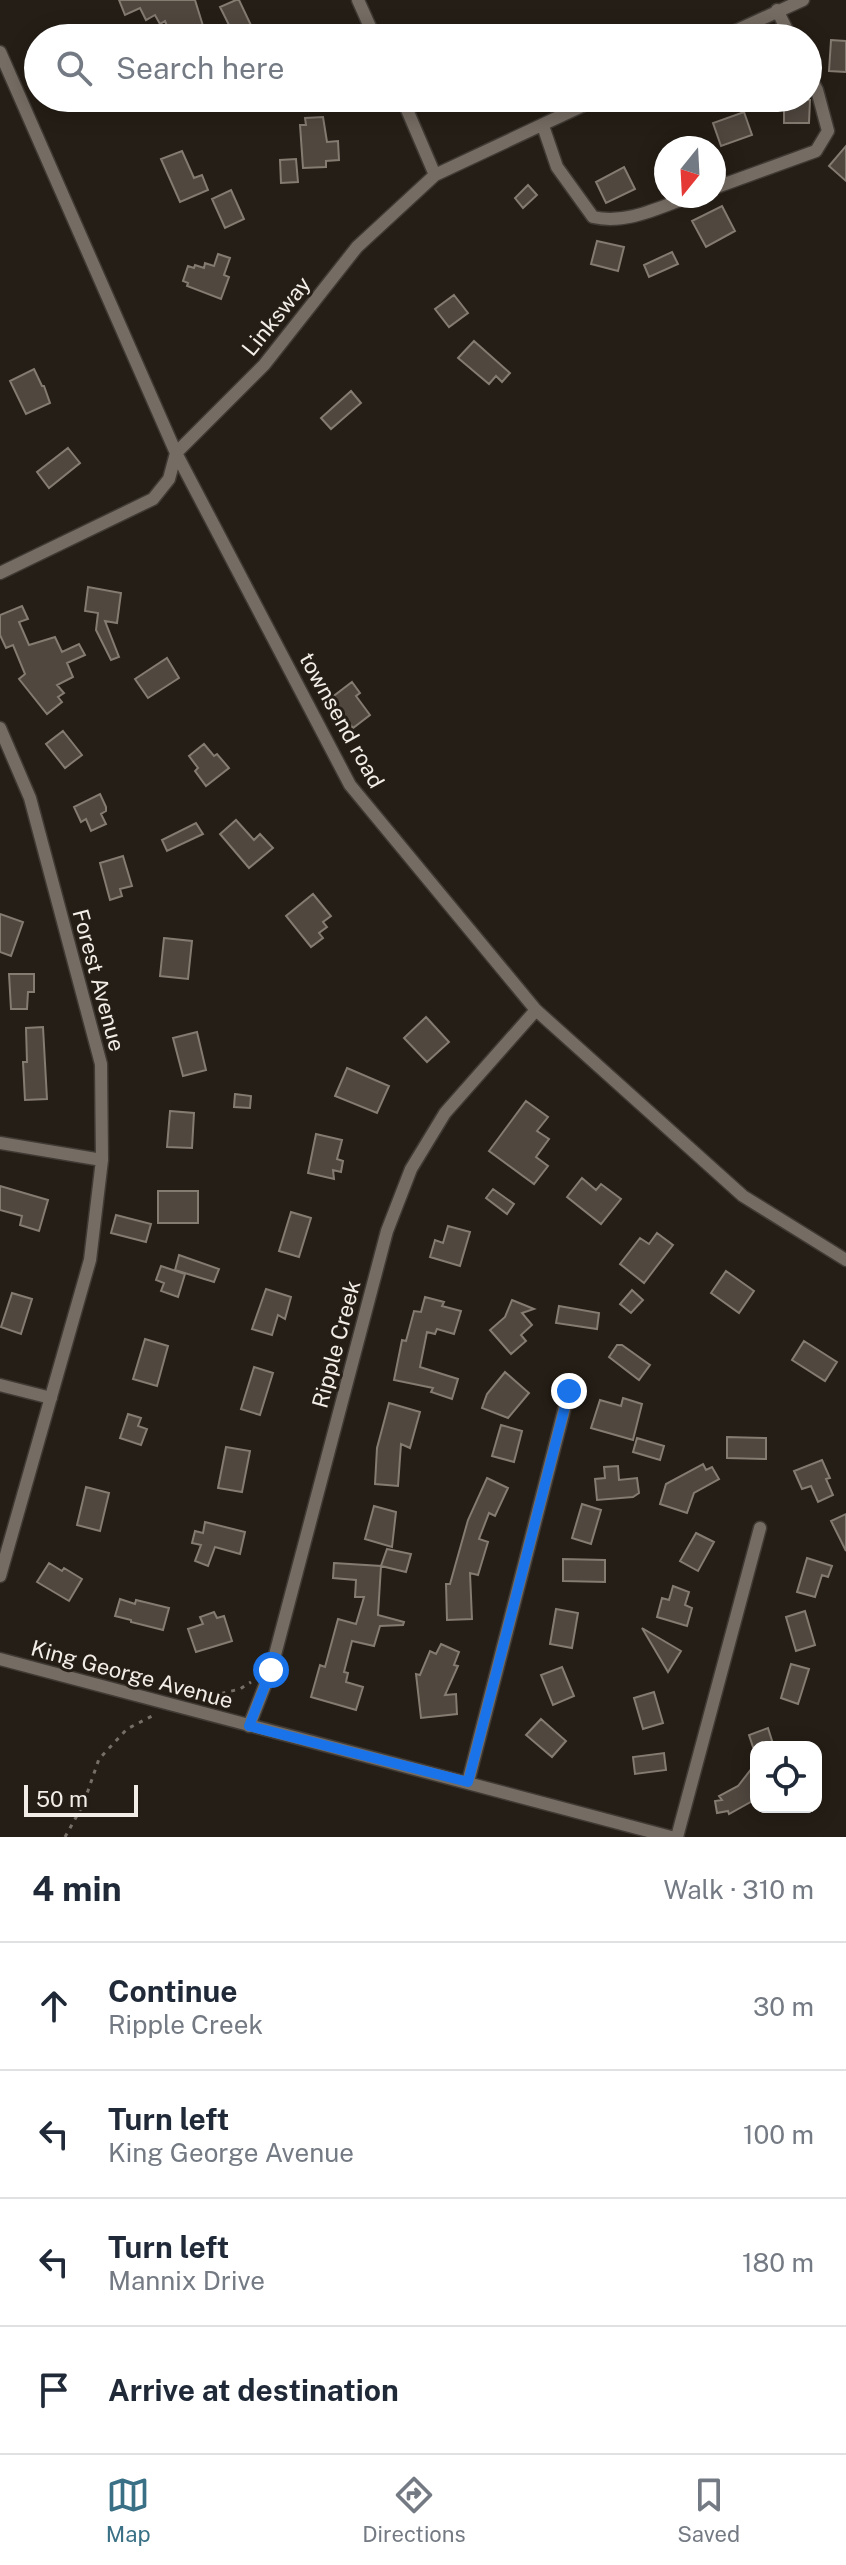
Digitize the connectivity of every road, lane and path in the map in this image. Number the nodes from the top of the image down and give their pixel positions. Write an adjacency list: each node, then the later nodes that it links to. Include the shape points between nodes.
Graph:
1 (358, 0): 5 (street)
2 (761, 0): 4 (street)
3 (803, 0): 4 (street)
4 (772, 12): 6 (street); 7 (street)
5 (369, 24)
6 (748, 24)
7 (781, 24)
8 (0, 52): 9 (street, townsend road)
9 (24, 107)
10 (822, 109): 16 (street, via 828,131 816,151)
11 (26, 112): 18 (street, townsend road)
12 (408, 112): 15 (street)
13 (571, 112): 14 (street, Linksway)
14 (543, 126): 15 (street, Linksway); 17 (street, via 557,167 593,217 610,221)
15 (435, 175): 18 (street, Linksway, via 357,247 264,365)
16 (726, 184)
17 (657, 208)
18 (176, 453): 19 (street, Linksway, via 169,479 153,499); 21 (street, townsend road, via 350,785)
19 (0, 573)
20 (0, 728): 23 (street, Forest Avenue, via 30,798 101,1064)
21 (536, 1010): 24 (street, townsend road, via 743,1196); 31 (street, Ripple Creek, via 445,1113 411,1169 387,1231)
22 (0, 1143): 23 (street)
23 (102, 1160): 27 (street, Forest Avenue, via 90,1260)
24 (846, 1260)
25 (0, 1385): 27 (street)
26 (569, 1391): 35 (street)
27 (51, 1398): 29 (street, Forest Avenue)
28 (760, 1528): 38 (street)
29 (0, 1576)
30 (0, 1659): 33 (street, King George Avenue)
31 (271, 1670): 32 (path, via 240,1689); 34 (street, Ripple Creek)
32 (199, 1699)
33 (172, 1705): 34 (street, King George Avenue); 36 (path, via 127,1729 99,1759)
34 (249, 1726): 35 (street, King George Avenue)
35 (468, 1782): 37 (street, King George Avenue)
36 (65, 1837)
37 (671, 1837)
38 (677, 1837)

